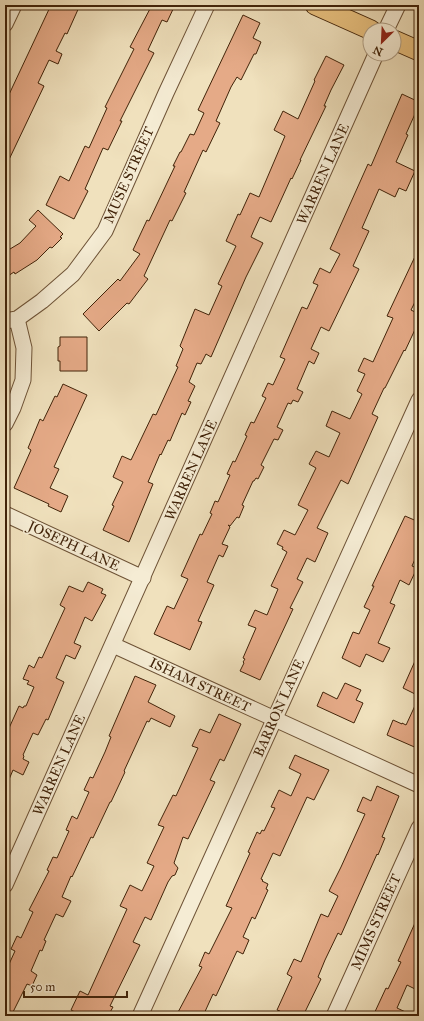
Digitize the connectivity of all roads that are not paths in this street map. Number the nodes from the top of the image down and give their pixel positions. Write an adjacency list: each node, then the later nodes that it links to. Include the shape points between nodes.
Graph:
1 (14, 5): 6 (street)
2 (207, 5): 11 (street, MUSE STREET, via 104,231 73,274 42,301)
3 (315, 5): 7 (main road)
4 (398, 5): 5 (street)
5 (390, 22)
6 (5, 24)
7 (362, 26)
8 (402, 44): 9 (main road)
9 (419, 51)
10 (372, 62): 15 (street, WARREN LANE)
11 (11, 320): 13 (street, MUSE STREET, via 24,348 23,380)
12 (419, 400): 17 (street, BARRON LANE)
13 (5, 424)
14 (5, 514): 15 (street, JOSEPH LANE)
15 (143, 578): 16 (street, WARREN LANE)
16 (113, 645): 17 (street, ISHAM STREET); 20 (street, WARREN LANE)
17 (274, 719): 18 (street, ISHAM STREET); 21 (street, BARRON LANE)
18 (419, 785)
19 (419, 828): 22 (street, MIMS STREET)
20 (5, 885)
21 (140, 1016)
22 (334, 1016)

